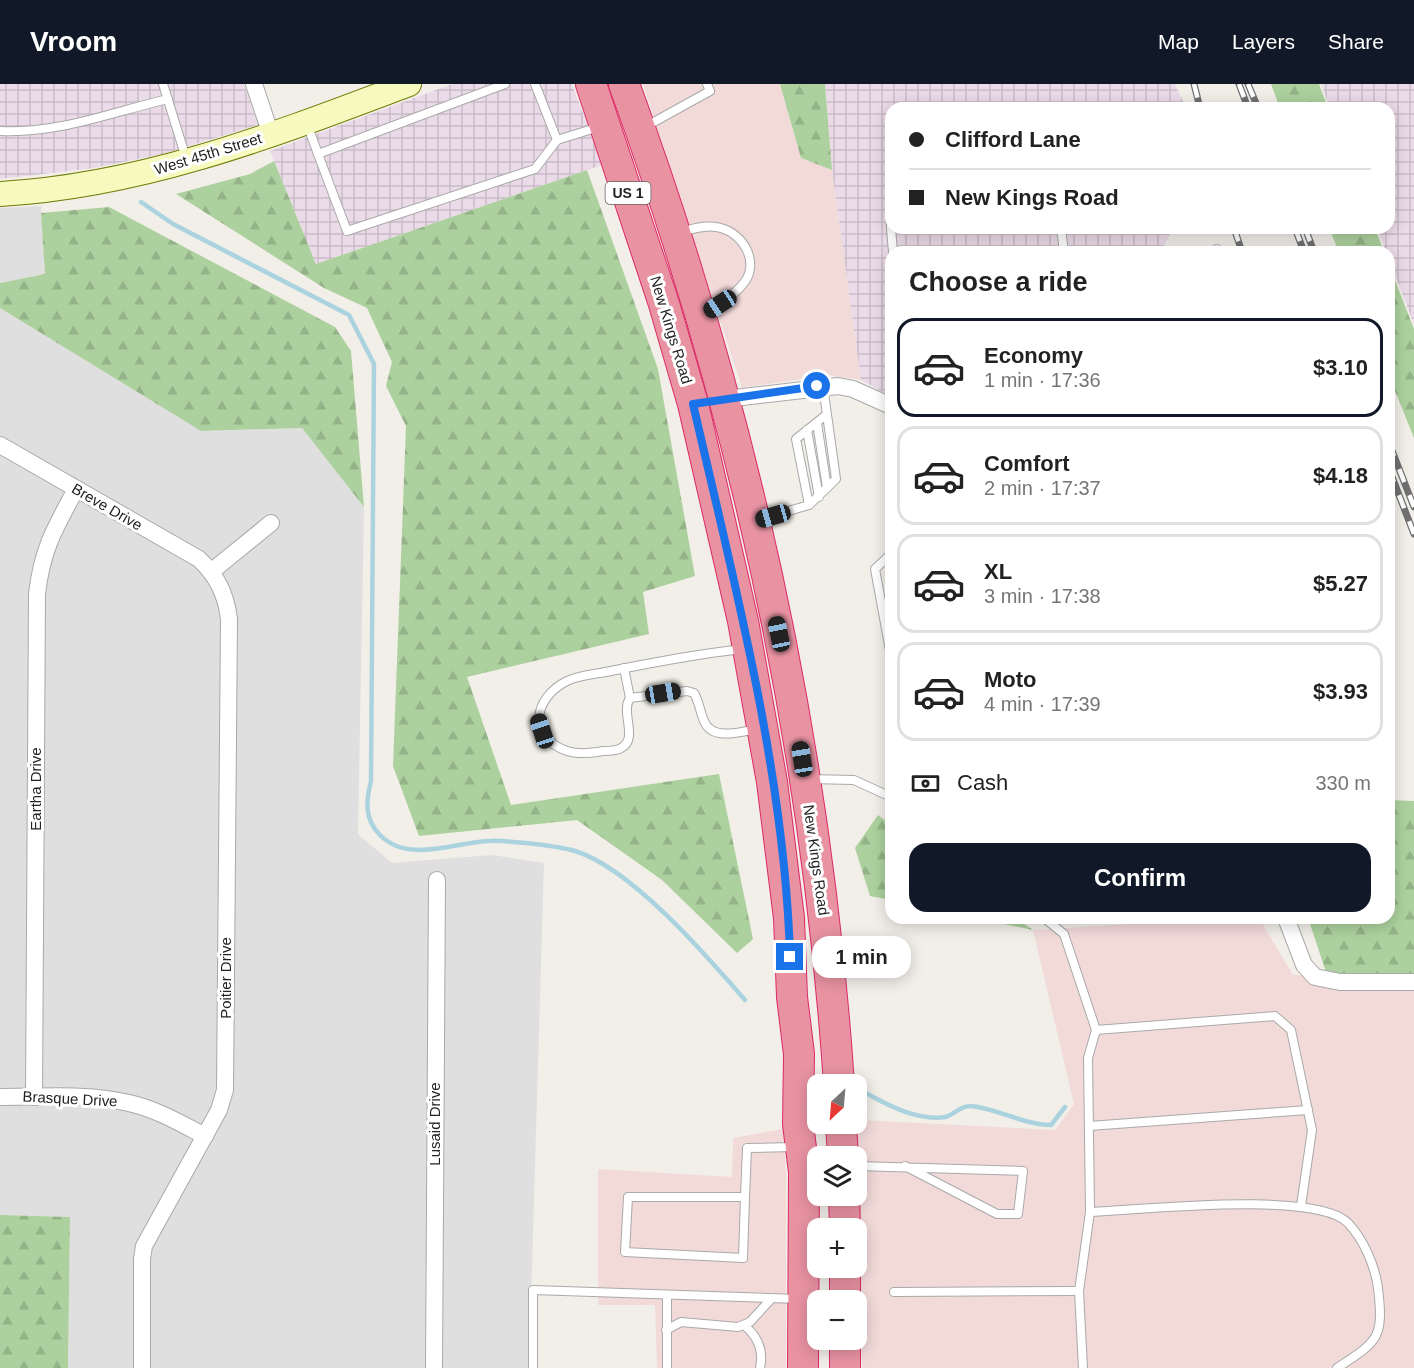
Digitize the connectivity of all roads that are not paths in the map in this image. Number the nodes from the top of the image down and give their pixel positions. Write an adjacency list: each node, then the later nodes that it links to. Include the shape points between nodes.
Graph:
1 (163, 84): 9 (lane)
2 (254, 84): 14 (street)
3 (409, 84): 10 (street, West 45th Street)
4 (504, 84): 16 (lane)
5 (535, 84): 15 (lane)
6 (591, 84): 11 (highway, New Kings Road / US 1)
7 (624, 84): 12 (highway, New Kings Road / US 1)
8 (707, 84): 12 (lane, via 710,91)
9 (168, 99): 13 (lane, via 66,127); 17 (lane)
10 (306, 122): 14 (street, West 45th Street); 16 (lane)
11 (606, 125): 15 (lane); 24 (highway, New Kings Road / US 1)
12 (640, 129): 19 (highway, New Kings Road / US 1)
13 (0, 131)
14 (271, 135): 17 (street, West 45th Street)
15 (557, 140): 16 (lane, via 535,169 347,231)
16 (318, 154)
17 (187, 161): 18 (street, West 45th Street, via 139,175)
18 (0, 194)
19 (675, 234): 20 (highway, New Kings Road / US 1); 20 (lane, via 718,227 739,238 749,256 747,279 735,293)
20 (700, 316): 22 (highway, New Kings Road / US 1)
21 (823, 386): 22 (street); 23 (street, via 853,389); 25 (lane)
22 (726, 399): 24 (street); 33 (highway, New Kings Road / US 1)
23 (885, 403)
24 (693, 404): 38 (highway, New Kings Road / US 1)
25 (826, 415): 26 (lane); 29 (lane, via 836,479)
26 (817, 423): 27 (lane); 29 (lane)
27 (807, 430): 31 (lane); 32 (lane, via 796,440)
28 (0, 445): 30 (street, Breve Drive)
29 (827, 488): 31 (lane)
30 (76, 489): 36 (street, Breve Drive, via 199,559); 52 (street, Eartha Drive, via 49,539 37,594)
31 (819, 496): 32 (lane)
32 (809, 505): 33 (lane)
33 (755, 521): 42 (highway, New Kings Road / US 1, via 789,679)
34 (271, 524): 36 (street)
35 (885, 560): 37 (lane, via 875,569)
36 (212, 571): 55 (street, Poitier Drive, via 226,597 229,619 226,1078 219,1110)
37 (885, 623)
38 (748, 648): 39 (lane); 41 (highway, New Kings Road / US 1)
39 (624, 668): 40 (lane); 40 (lane, via 569,680 543,701 537,716 547,737 568,751 586,754 621,749 630,734 625,708)
40 (630, 698): 41 (lane, via 687,691 694,693 704,723 713,732)
41 (762, 729): 43 (highway, New Kings Road / US 1)
42 (805, 779): 43 (street); 44 (lane, via 854,780); 50 (highway, New Kings Road / US 1, via 826,933)
43 (772, 782): 56 (highway, New Kings Road / US 1, via 789,918)
44 (885, 794)
45 (437, 880): 71 (street, Lusaid Drive)
46 (1052, 924): 49 (lane, via 1064,934)
47 (1288, 924): 48 (street, via 1304,964 1315,978)
48 (1414, 982)
49 (1096, 1030): 53 (lane, via 1275,1016 1292,1030); 54 (lane, via 1088,1058)
50 (838, 1074)
51 (0, 1097): 52 (street, Brasque Drive)
52 (34, 1097): 55 (street, Brasque Drive, via 106,1098 130,1103)
53 (1308, 1110): 54 (lane); 60 (lane, via 1312,1130)
54 (1089, 1126): 61 (lane)
55 (205, 1136): 70 (street, Poitier Drive, via 144,1246)
56 (801, 1147): 59 (lane, via 747,1148); 66 (highway, New Kings Road / US 1)
57 (867, 1166): 58 (lane)
58 (905, 1166): 58 (lane, via 1023,1171 1018,1214 997,1214)
59 (745, 1197): 59 (lane, via 628,1197 625,1252 743,1258)
60 (1301, 1206): 61 (lane, via 1267,1203); 78 (lane, via 1347,1221 1375,1267 1382,1321 1370,1347)
61 (1090, 1212): 62 (lane)
62 (1079, 1291): 63 (lane); 77 (lane)
63 (894, 1292)
64 (667, 1295): 65 (lane); 68 (lane); 72 (lane, via 533,1290)
65 (772, 1298): 66 (lane); 67 (lane)
66 (803, 1299): 75 (highway, New Kings Road / US 1)
67 (745, 1326): 68 (lane, via 681,1322); 74 (lane, via 761,1349)
68 (666, 1330): 73 (lane)
69 (845, 1350): 76 (highway)
70 (142, 1368)
71 (434, 1368)
72 (533, 1368)
73 (667, 1368)
74 (760, 1368)
75 (803, 1368)
76 (845, 1368)
77 (1083, 1368)
78 (1337, 1368)

